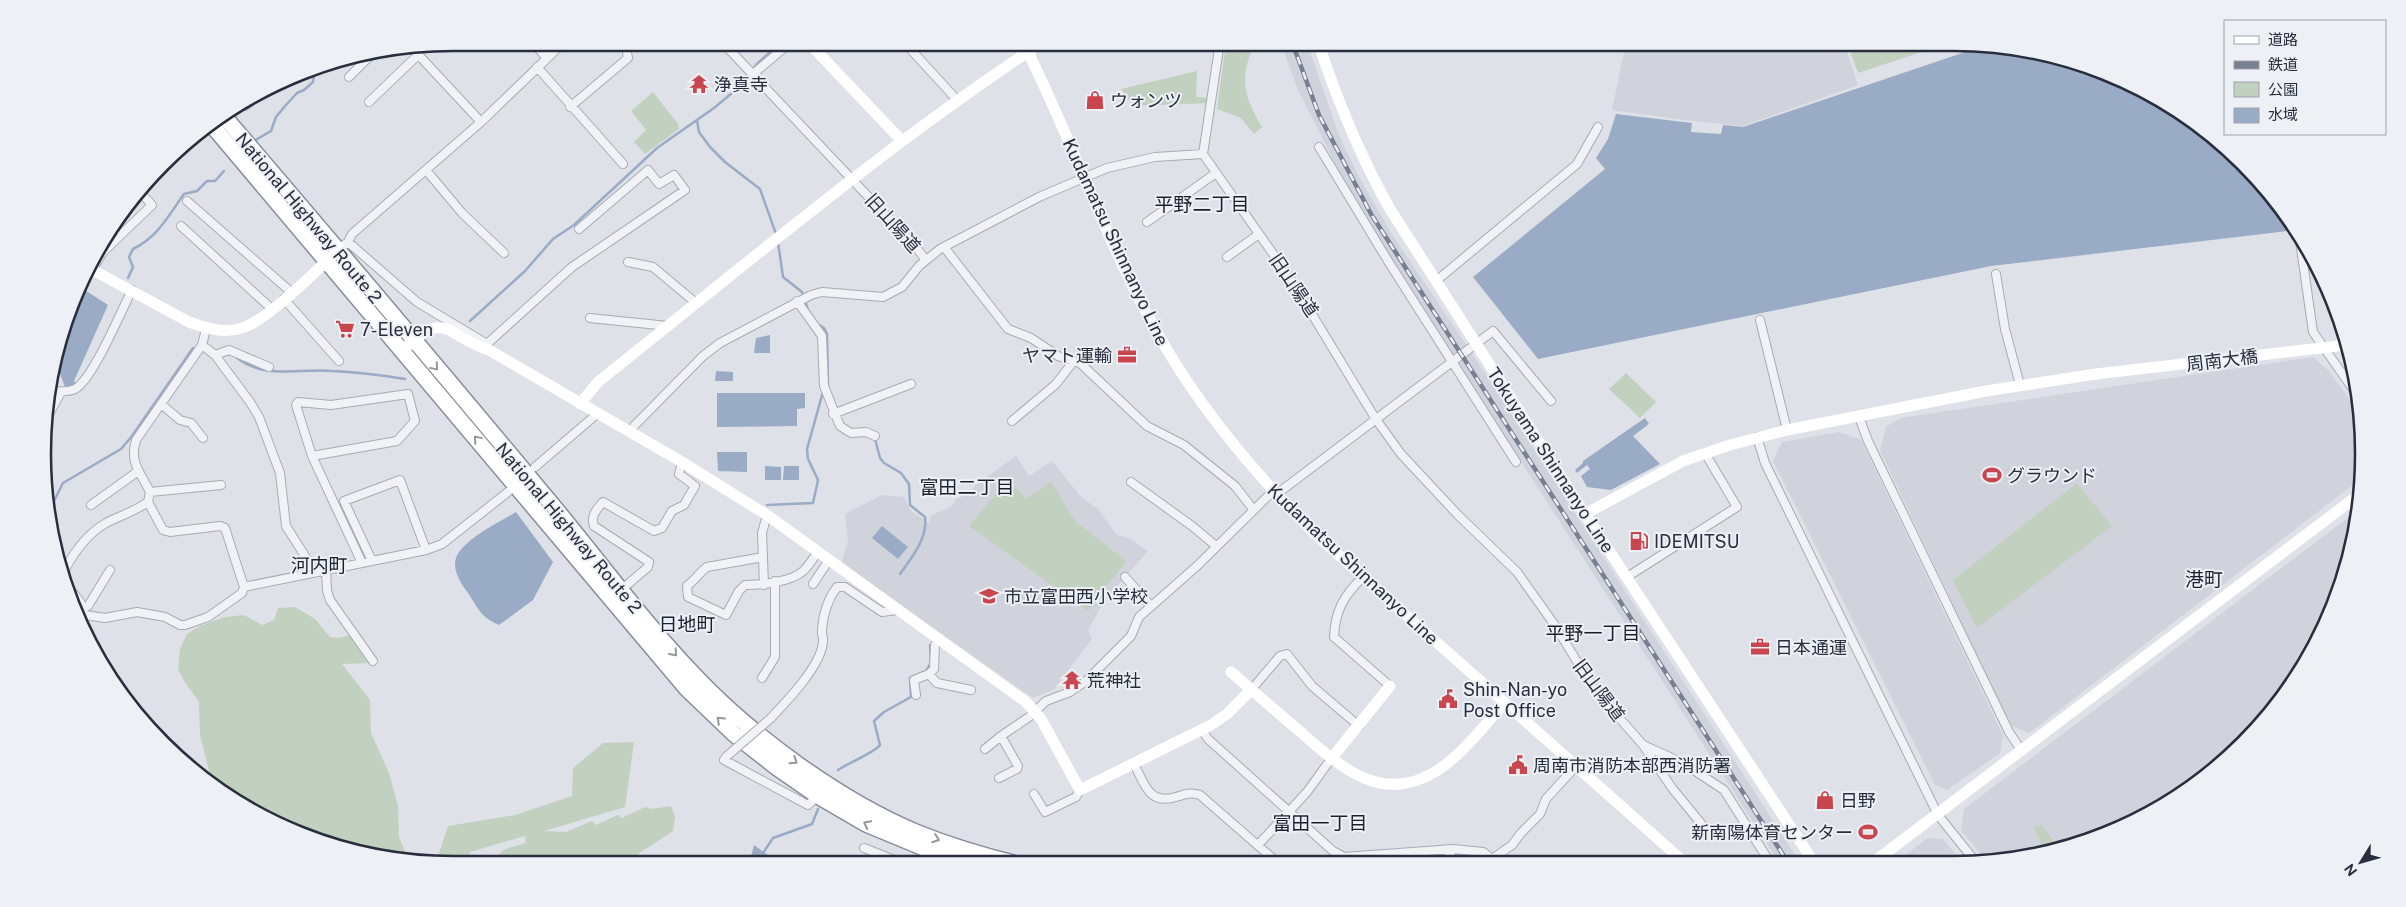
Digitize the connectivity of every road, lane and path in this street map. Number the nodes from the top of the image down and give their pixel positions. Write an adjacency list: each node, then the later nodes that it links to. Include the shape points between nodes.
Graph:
1 (540, 51): 14 (street)
2 (554, 51): 14 (street)
3 (627, 51): 21 (street, via 628,58)
4 (731, 51): 17 (street, 旧山陽道)
5 (780, 51): 17 (street)
6 (817, 51): 26 (street)
7 (912, 51): 19 (street)
8 (1020, 51): 19 (street)
9 (1027, 51): 32 (street, Kudamatsu Shinnanyo Line)
10 (1219, 51): 28 (street)
11 (1321, 51): 52 (street, Tokuyama Shinnanyo Line, via 1363,160)
12 (415, 53): 20 (street)
13 (417, 53): 23 (street)
14 (547, 58): 16 (street)
15 (365, 61): 18 (street)
16 (537, 67): 21 (street); 23 (street)
17 (753, 74): 33 (street, 旧山陽道)
18 (349, 77)
19 (957, 100): 26 (street)
20 (369, 102)
21 (570, 107): 29 (street)
22 (228, 121): 44 (highway, National Highway Route 2)
23 (481, 122): 30 (street)
24 (1598, 127): 52 (street, via 1577,164)
25 (217, 129): 44 (highway, National Highway Route 2)
26 (902, 141): 33 (street)
27 (1319, 147): 68 (street)
28 (1204, 154): 31 (street, 旧山陽道); 32 (street, 旧山陽道, via 1155,156)
29 (623, 164)
30 (426, 170): 44 (street); 45 (street, via 462,213)
31 (1216, 173): 36 (street); 40 (street, 旧山陽道)
32 (1084, 177): 43 (street, 旧山陽道, via 1038,197); 101 (street, Kudamatsu Shinnanyo Line, via 1131,281 1168,352 1221,430)
33 (852, 179): 48 (street, 旧山陽道); 56 (street)
34 (144, 196): 41 (street, via 152,205)
35 (188, 201): 54 (street)
36 (1147, 222)
37 (181, 226): 57 (street)
38 (579, 229): 66 (street, via 648,170 659,184 674,175 685,190 572,267)
39 (116, 234): 41 (street)
40 (1259, 234): 47 (street); 84 (street, 旧山陽道, via 1290,278)
41 (119, 237): 42 (street)
42 (108, 247)
43 (944, 247): 48 (street, 旧山陽道); 70 (street, via 1008,329)
44 (337, 251): 54 (street); 64 (highway, National Highway Route 2); 66 (street)
45 (504, 253)
46 (2301, 253): 72 (street, via 2312,332)
47 (1227, 257)
48 (925, 259): 55 (street, via 902,287 883,296 822,292)
49 (628, 262): 56 (street, via 653,267)
50 (95, 271): 53 (street)
51 (1996, 274): 74 (street, via 2005,328)
52 (1436, 281): 62 (street, Tokuyama Shinnanyo Line)
53 (132, 290): 61 (street); 76 (street, via 88,378 75,389)
54 (287, 296): 57 (street); 69 (street)
55 (797, 301): 82 (street, via 822,336 824,386); 87 (street, via 720,343 703,356)
56 (696, 303): 60 (street)
57 (273, 310): 61 (street, via 242,328)
58 (590, 318): 60 (street)
59 (1760, 320): 86 (street)
60 (668, 326): 80 (street, via 598,382)
61 (206, 329): 63 (street)
62 (1476, 344): 68 (street); 77 (street, via 1493,331); 106 (street, Tokuyama Shinnanyo Line)
63 (202, 345): 67 (street); 79 (street)
64 (408, 346): 66 (street, via 423,332 438,327 447,328 475,345); 126 (highway, National Highway Route 2, one-way to 126, via 541,491); 154 (highway, National Highway Route 2, one-way to 64, via 734,734 686,688)
65 (2340, 346): 74 (street, 周南大橋, bridge)
66 (488, 347): 80 (street)
67 (215, 355): 71 (street, via 229,350); 118 (street, via 259,417 280,473 286,526)
68 (1451, 360): 84 (street); 94 (street)
69 (339, 361)
70 (1073, 362): 85 (street, via 1056,384); 105 (street, via 1087,368 1147,426 1184,445 1235,486)
71 (269, 367)
72 (2348, 382)
73 (911, 384): 82 (street)
74 (2020, 385): 83 (street, 周南大橋)
75 (56, 392): 76 (street)
76 (61, 392): 78 (street)
77 (1551, 401)
78 (55, 404)
79 (161, 404): 90 (street, via 180,420 191,423); 96 (street, via 136,440)
80 (580, 404): 81 (street)
81 (597, 414): 87 (street); 95 (street)
82 (833, 414): 88 (street, via 845,431)
83 (1859, 417): 86 (street, 周南大橋); 147 (street, via 2009,732)
84 (1375, 418): 101 (street); 145 (street, 旧山陽道, via 1430,487 1517,572 1554,624 1588,681)
85 (1012, 421)
86 (1787, 430): 89 (street, 周南大橋)
87 (630, 432): 93 (street)
88 (875, 436)
89 (1757, 437): 91 (street, 周南大橋); 156 (street, via 1765,463)
90 (203, 438)
91 (1705, 453): 106 (street, 周南大橋, via 1666,470); 121 (street, via 1737,506)
92 (312, 456): 92 (street, via 296,405 298,402 331,405 408,394 414,421 397,441); 114 (street)
93 (682, 462): 107 (street); 126 (street, via 679,474 695,486 684,505 672,511 662,528 654,532 603,502 594,513 594,526 649,562 648,567)
94 (1516, 462)
95 (535, 467)
96 (137, 472): 99 (street); 104 (street)
97 (1131, 482): 108 (street)
98 (221, 485): 99 (street)
99 (150, 492): 103 (street)
100 (508, 492): 109 (street, via 442,544)
101 (1275, 493): 105 (street); 120 (street, Kudamatsu Shinnanyo Line)
102 (2352, 500): 147 (street)
103 (148, 502): 115 (street, via 92,533); 125 (street, via 163,530 225,528)
104 (91, 505)
105 (1253, 509): 108 (street)
106 (1585, 514): 121 (street, Tokuyama Shinnanyo Line)
107 (767, 515): 110 (street); 111 (street, via 762,533)
108 (1216, 546): 127 (street)
109 (426, 550): 113 (street); 113 (street, via 400,480 344,501)
110 (818, 552): 112 (street); 122 (street, via 803,572)
111 (763, 557): 124 (street); 124 (street, via 707,567 687,586 688,597 726,615 745,585)
112 (829, 560): 123 (street); 129 (street)
113 (372, 561): 114 (street)
114 (362, 563): 116 (street)
115 (67, 564)
116 (326, 569): 118 (street); 132 (street, via 330,600)
117 (110, 570): 130 (street)
118 (315, 572): 125 (street)
119 (1125, 577): 127 (street)
120 (1363, 577): 136 (street, via 1341,604 1334,638); 140 (street, Kudamatsu Shinnanyo Line)
121 (1627, 577): 173 (street, Tokuyama Shinnanyo Line)
122 (775, 582): 124 (street); 135 (street, via 775,657)
123 (813, 584)
124 (764, 585)
125 (244, 587): 130 (street, via 242,593 222,609 185,625 166,617 137,612 105,618)
126 (621, 590): 164 (highway, National Highway Route 2, one-way to 164, via 696,677 736,717 779,751 877,813 917,832)
127 (1151, 606): 141 (street, via 1139,617 1131,636 1086,681 1070,692 1046,700)
128 (83, 609): 130 (street)
129 (898, 610): 131 (street); 154 (street, bridge, via 882,612 845,587 837,587 829,598 821,632 824,641 796,690 771,718 724,760 808,805)
130 (85, 612)
131 (939, 640): 134 (street, via 935,645 934,669); 141 (street)
132 (373, 661)
133 (1231, 672): 138 (street)
134 (929, 674): 137 (street, via 937,682); 139 (street, via 914,680)
135 (762, 678)
136 (1390, 686): 142 (street)
137 (971, 690)
138 (1251, 690): 142 (street, via 1280,656 1287,654 1312,686); 143 (street, via 1227,714); 148 (street)
139 (916, 695)
140 (1505, 703): 148 (street, via 1440,769 1404,785 1371,782); 150 (street, Kudamatsu Shinnanyo Line)
141 (1034, 710): 144 (street, via 1030,717); 152 (street)
142 (1359, 726): 148 (street)
143 (1202, 730): 149 (street); 155 (street, via 1208,740)
144 (1001, 736): 146 (street); 151 (street, via 1018,766)
145 (1642, 746): 157 (street); 172 (street, 旧山陽道, via 1683,763 1724,790)
146 (985, 749)
147 (2021, 750): 156 (street)
148 (1331, 759): 155 (street)
149 (1134, 764): 152 (street); 158 (street, via 1144,784 1157,799 1191,792 1200,795)
150 (1577, 765): 170 (street, via 1546,799 1540,814); 171 (street, Kudamatsu Shinnanyo Line)
151 (999, 778)
152 (1080, 790): 153 (street, via 1076,797 1044,812)
153 (1034, 794)
154 (818, 796): 163 (highway, National Highway Route 2, one-way to 154, via 866,824)
155 (1288, 812): 158 (street); 166 (street)
156 (1938, 815): 161 (street); 174 (street)
157 (1708, 832)
158 (1258, 845): 165 (street)
159 (864, 848): 162 (street)
160 (1452, 848): 167 (street); 168 (street); 169 (street, via 1470,849)
161 (1970, 855)
162 (883, 856)
163 (937, 856)
164 (991, 856)
165 (1270, 856)
166 (1342, 856)
167 (1356, 856)
168 (1448, 856)
169 (1488, 856)
170 (1498, 856)
171 (1677, 856)
172 (1765, 856)
173 (1810, 856)
174 (1883, 856)

